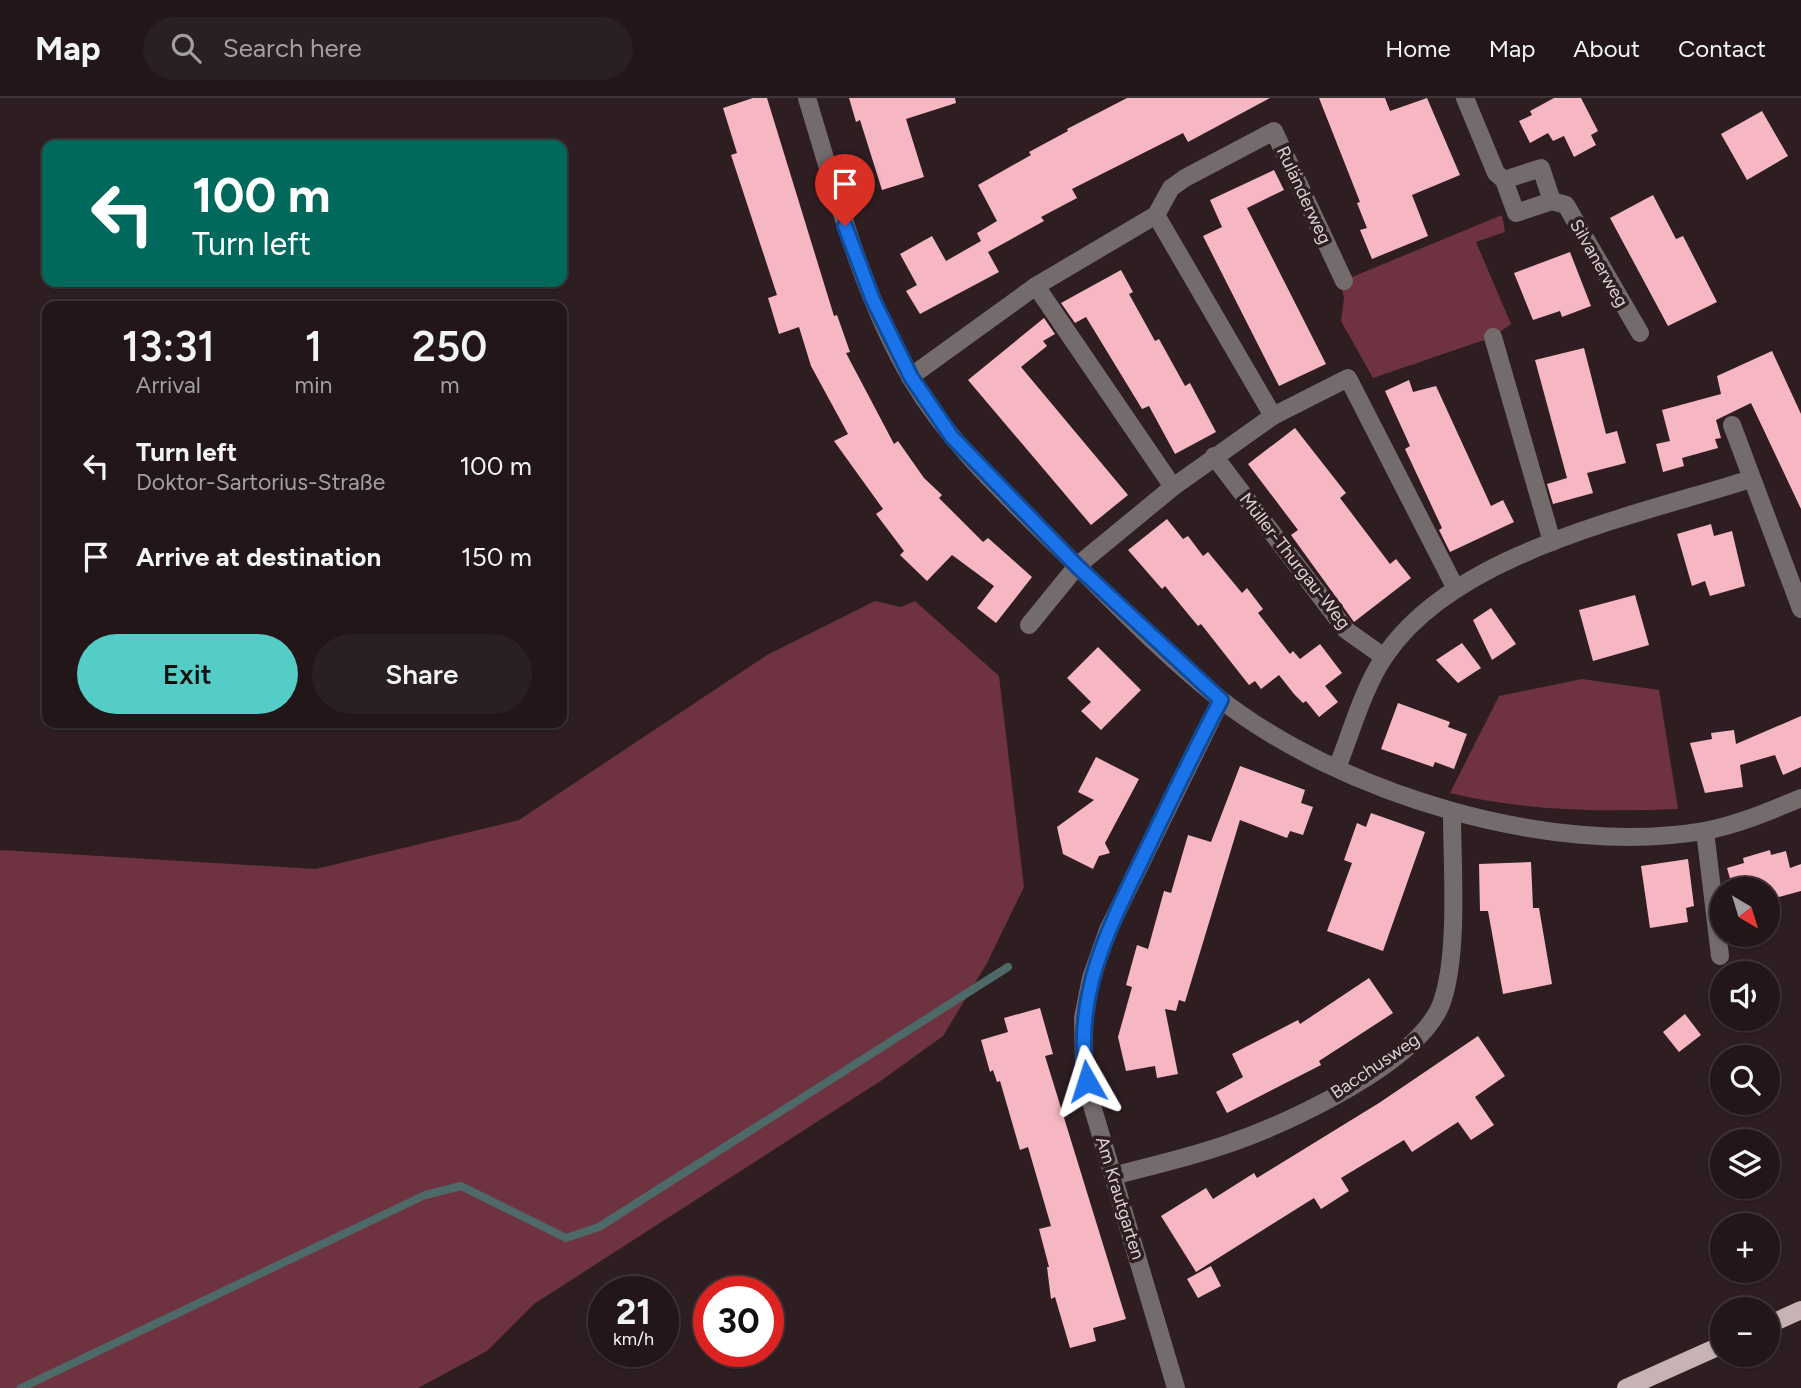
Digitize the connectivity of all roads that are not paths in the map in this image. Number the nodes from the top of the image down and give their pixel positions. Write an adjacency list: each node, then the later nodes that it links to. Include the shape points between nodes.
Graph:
1 (807, 98): 10 (street, via 859,264)
2 (1465, 98): 3 (street, via 1496,173)
3 (1504, 180): 4 (street, via 1516,213); 4 (street, Silvanerweg, via 1541,168)
4 (1552, 201): 8 (street, Silvanerweg, via 1566,205)
5 (1156, 215): 6 (street, Ruländerweg, via 1171,188 1185,178 1274,131); 7 (street, Ruländerweg); 11 (street)
6 (1344, 281)
7 (1036, 286): 10 (street, Ruländerweg); 15 (street)
8 (1640, 333)
9 (1493, 337): 16 (street)
10 (911, 377): 17 (street, via 974,463)
11 (1273, 416): 13 (street); 18 (street, via 1348,378)
12 (1732, 425): 14 (street)
13 (1214, 456): 15 (street); 21 (street, Müller-Thurgau-Weg, via 1346,630)
14 (1751, 479): 16 (street); 19 (street)
15 (1173, 486): 17 (street)
16 (1552, 542): 18 (street, via 1496,565)
17 (1077, 566): 20 (street); 22 (street)
18 (1456, 589): 21 (street, via 1405,632)
19 (1801, 609)
20 (1029, 625)
21 (1384, 657): 23 (street)
22 (1221, 700): 23 (street); 28 (street, Am Krautgarten, via 1108,930 1091,978 1083,1018 1084,1061)
23 (1337, 768): 25 (street)
24 (1801, 798): 26 (street)
25 (1452, 812): 26 (street, via 1592,835); 28 (street, Bacchusweg, via 1448,973 1430,1026 1374,1071 1275,1126)
26 (1704, 831): 27 (street)
27 (1720, 956)
28 (1113, 1176): 32 (street, Am Krautgarten)
29 (1801, 1310): 30 (main road)
30 (1780, 1320)
31 (1710, 1350): 33 (main road)
32 (1176, 1388)
33 (1626, 1388)

